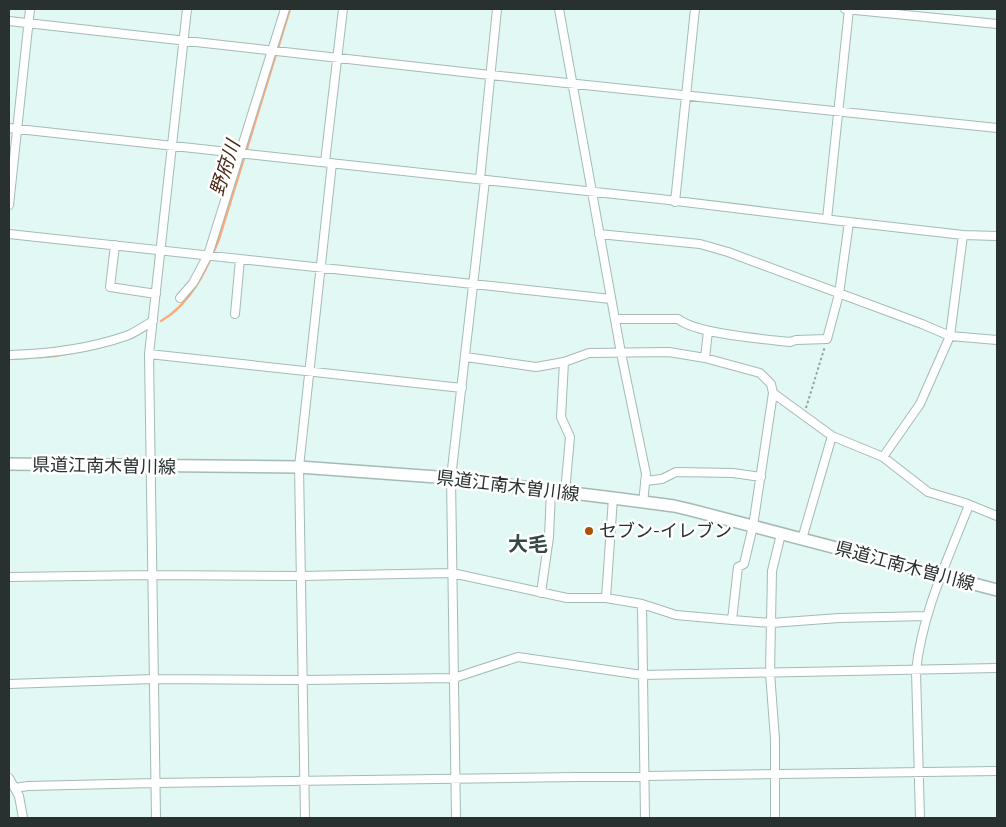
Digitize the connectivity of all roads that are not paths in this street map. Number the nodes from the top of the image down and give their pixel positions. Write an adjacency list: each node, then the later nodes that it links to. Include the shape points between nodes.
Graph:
1 (30, 9): 11 (street)
2 (187, 9): 13 (street)
3 (284, 9): 14 (street)
4 (343, 9): 15 (street)
5 (497, 9): 16 (street)
6 (559, 9): 17 (street)
7 (695, 9): 18 (street)
8 (845, 9): 9 (street)
9 (849, 9): 12 (street); 19 (street)
10 (9, 21): 11 (street)
11 (28, 23): 13 (street); 20 (street)
12 (997, 24)
13 (184, 40): 14 (street); 22 (street)
14 (275, 51): 15 (street); 23 (street)
15 (337, 58): 16 (street); 24 (street)
16 (490, 75): 17 (street); 25 (street)
17 (573, 84): 18 (street); 26 (street)
18 (685, 96): 19 (street); 27 (street)
19 (838, 112): 21 (street); 29 (street)
20 (13, 128): 22 (street); 28 (street)
21 (997, 128)
22 (172, 145): 23 (street); 36 (street)
23 (243, 153): 24 (street); 37 (street)
24 (329, 163): 25 (street); 39 (street)
25 (482, 180): 26 (street); 40 (street)
26 (592, 192): 27 (street); 32 (street)
27 (675, 202): 29 (street)
28 (9, 205)
29 (827, 219): 30 (street)
30 (849, 222): 33 (street); 42 (street)
31 (9, 234): 35 (street)
32 (599, 234): 42 (street, via 700,244); 44 (street)
33 (963, 235): 34 (street); 49 (street)
34 (997, 236)
35 (115, 246): 36 (street); 41 (street, via 110,287)
36 (160, 250): 37 (street); 41 (street)
37 (212, 256): 38 (street); 43 (street)
38 (240, 259): 39 (street); 45 (street)
39 (321, 268): 40 (street); 57 (street)
40 (473, 284): 44 (street); 54 (street)
41 (156, 294): 47 (street)
42 (839, 294): 48 (street, via 827,339 790,342); 49 (street)
43 (180, 298)
44 (611, 299): 46 (street)
45 (235, 314)
46 (615, 319): 48 (street, via 678,319); 51 (street)
47 (153, 321): 52 (street); 53 (street, via 127,336 94,344 49,354)
48 (708, 331): 55 (street)
49 (950, 336): 50 (street); 61 (street, via 920,404)
50 (997, 340)
51 (621, 353): 55 (street, via 669,352); 56 (street, via 589,353); 67 (street)
52 (149, 354): 57 (street); 63 (street)
53 (9, 355)
54 (466, 357): 56 (street, via 536,367); 58 (street)
55 (705, 358): 59 (street, via 760,373 771,384)
56 (564, 362): 69 (street, via 561,417 570,437)
57 (310, 372): 58 (street); 64 (street)
58 (462, 388): 66 (street)
59 (773, 393): 60 (street); 65 (street)
60 (832, 436): 61 (street); 76 (street)
61 (882, 457): 72 (street, via 928,492)
62 (9, 464): 63 (main road, 県道江南木曽川線)
63 (150, 467): 64 (main road, 県道江南木曽川線); 78 (street)
64 (299, 467): 66 (main road, 県道江南木曽川線); 79 (street)
65 (761, 477): 67 (street, via 676,472 662,479); 74 (street)
66 (451, 478): 68 (main road, 県道江南木曽川線); 77 (street)
67 (646, 481): 71 (street)
68 (551, 490): 69 (main road, 県道江南木曽川線); 83 (street, via 549,537)
69 (565, 492): 70 (main road, 県道江南木曽川線)
70 (613, 498): 71 (main road, 県道江南木曽川線); 84 (street)
71 (643, 503): 74 (main road, 県道江南木曽川線, via 674,506)
72 (969, 505): 73 (street); 80 (street)
73 (997, 516)
74 (753, 526): 75 (main road, 県道江南木曽川線); 87 (street, via 744,564 738,567)
75 (781, 534): 76 (main road, 県道江南木曽川線); 88 (street, via 772,571)
76 (802, 539): 80 (main road, 県道江南木曽川線)
77 (452, 573): 79 (street); 83 (street); 93 (street)
78 (152, 575): 79 (street); 81 (street); 94 (street)
79 (301, 576): 95 (street)
80 (941, 576): 82 (main road, 県道江南木曽川線); 86 (street)
81 (9, 577)
82 (997, 590)
83 (541, 593): 84 (street, via 566,598)
84 (606, 598): 85 (street)
85 (642, 604): 87 (street, via 676,615); 92 (street)
86 (927, 616): 88 (street); 90 (street)
87 (732, 620): 88 (street)
88 (771, 623): 91 (street)
89 (997, 668): 90 (street)
90 (916, 671): 91 (street); 98 (street)
91 (770, 673): 92 (street); 99 (street)
92 (642, 675): 93 (street, via 518,657); 100 (street)
93 (454, 678): 95 (street); 102 (street)
94 (153, 679): 95 (street); 96 (street); 104 (street)
95 (302, 680): 103 (street)
96 (9, 684)
97 (997, 771): 98 (street)
98 (919, 772): 99 (street); 112 (street)
99 (774, 774): 100 (street); 111 (street)
100 (645, 776): 102 (street); 110 (street)
101 (9, 778): 105 (street)
102 (456, 779): 103 (street); 109 (street)
103 (304, 781): 104 (street); 108 (street)
104 (155, 783): 105 (street); 107 (street)
105 (15, 788): 106 (street)
106 (23, 818)
107 (156, 818)
108 (304, 818)
109 (456, 818)
110 (645, 818)
111 (775, 818)
112 (920, 818)

